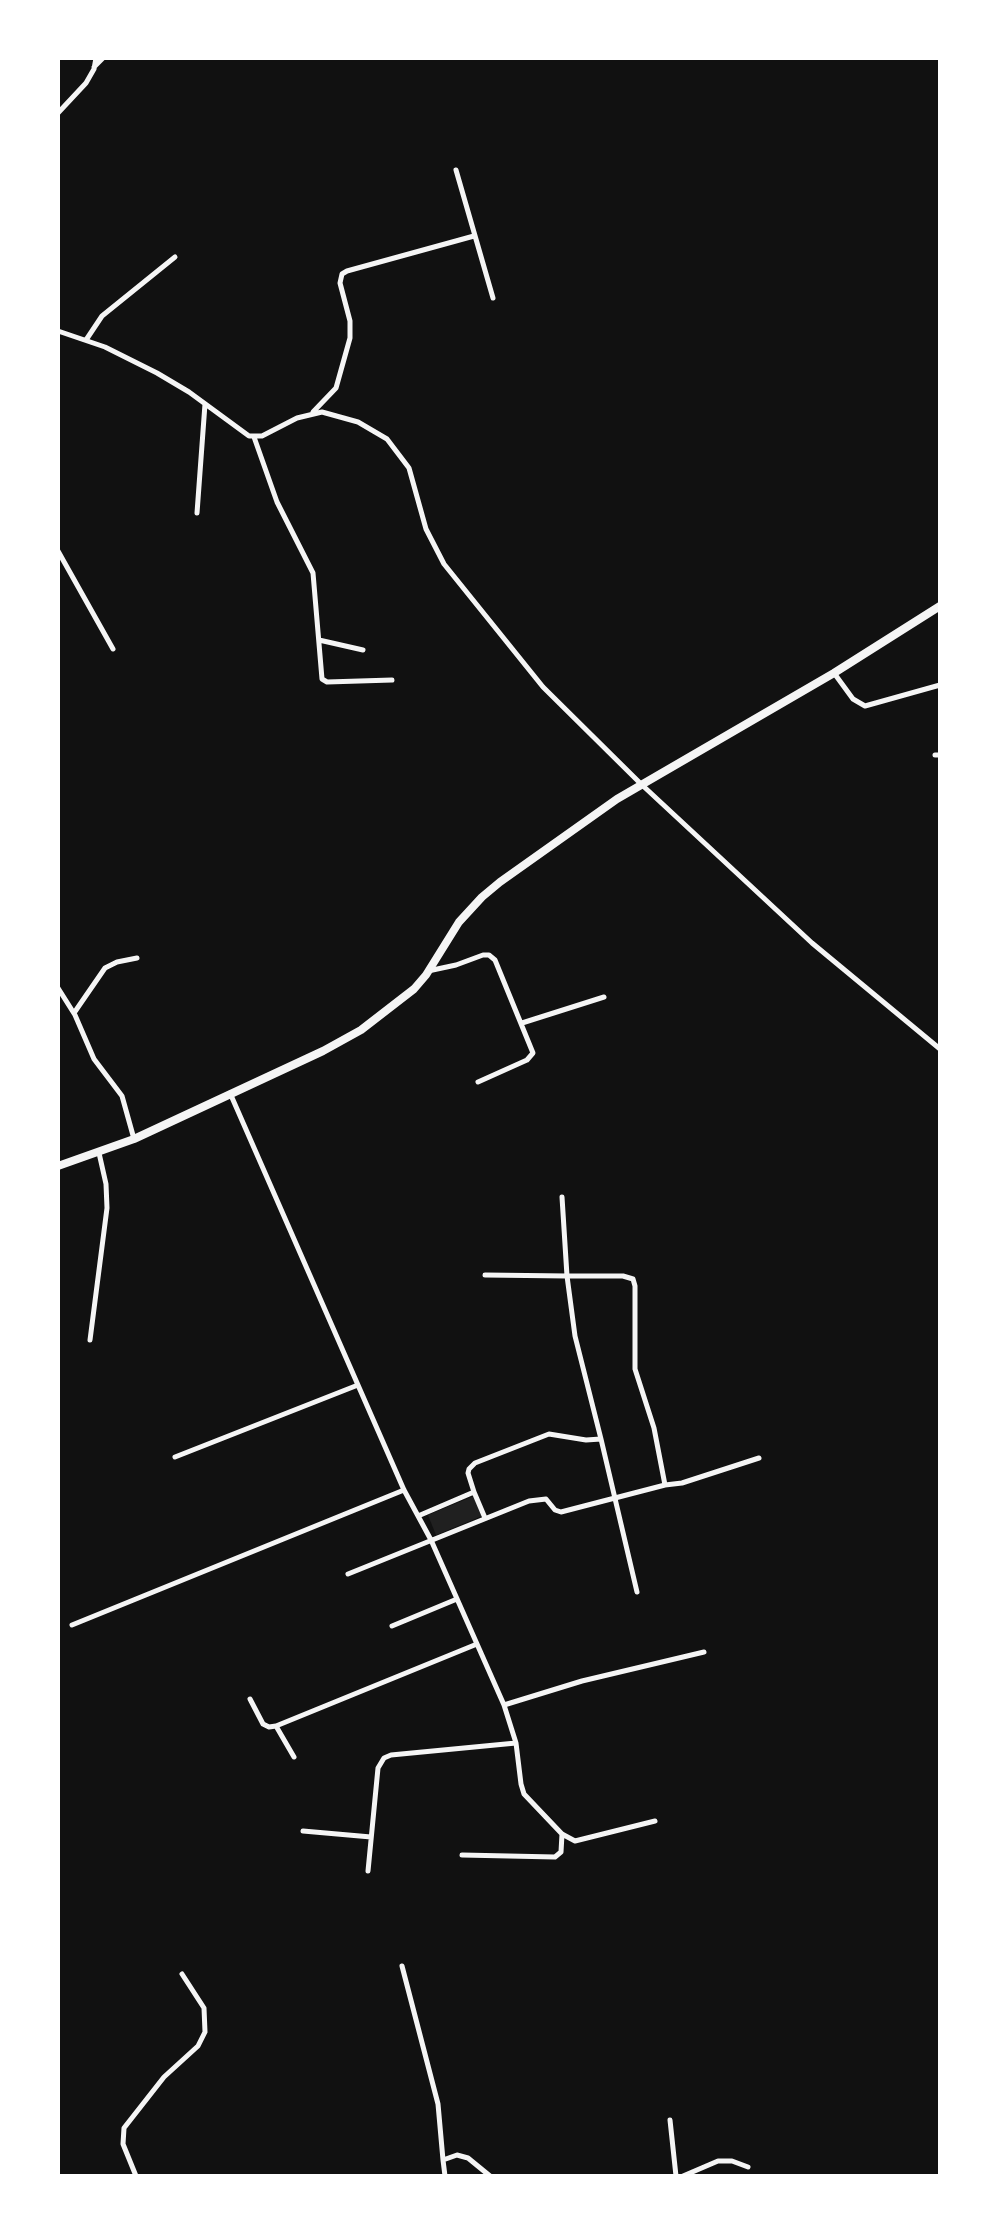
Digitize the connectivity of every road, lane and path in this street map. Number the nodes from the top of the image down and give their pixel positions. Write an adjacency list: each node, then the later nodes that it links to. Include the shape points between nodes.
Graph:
1 (96, 58): 3 (street)
2 (103, 58): 3 (street)
3 (94, 67): 4 (street, via 84,86)
4 (58, 113)
5 (456, 170): 6 (street)
6 (474, 236): 8 (street); 12 (street, via 342,275 350,341 337,385)
7 (175, 257): 10 (street, via 100,318)
8 (493, 298)
9 (58, 331): 10 (street)
10 (86, 340): 11 (street, via 157,373)
11 (205, 404): 13 (street); 14 (street)
12 (313, 412): 13 (street); 23 (street, via 358,422 395,446 411,471 426,529 451,576 543,687)
13 (254, 437): 17 (street, via 280,509 313,573)
14 (197, 513)
15 (58, 551): 18 (street)
16 (940, 606): 20 (main road)
17 (318, 640): 19 (street); 21 (street, via 323,681)
18 (113, 649)
19 (363, 650)
20 (834, 673): 22 (street, via 853,699 865,706); 23 (main road)
21 (392, 680)
22 (940, 685)
23 (641, 784): 25 (main road, via 482,897 454,927); 30 (street, via 825,955)
24 (137, 958): 28 (street, via 105,968)
25 (428, 971): 29 (street, via 483,955 492,957); 32 (main road, via 406,997 361,1030)
26 (58, 989): 28 (street)
27 (604, 997): 29 (street)
28 (74, 1013): 33 (street, via 92,1055 124,1102)
29 (522, 1023): 31 (street, via 533,1055)
30 (940, 1049)
31 (478, 1082)
32 (230, 1093): 33 (main road); 40 (street)
33 (134, 1139): 34 (main road)
34 (99, 1153): 35 (main road); 39 (street, via 107,1208)
35 (58, 1167)
36 (562, 1197): 38 (street)
37 (485, 1275): 38 (street)
38 (567, 1276): 41 (street, via 575,1336); 44 (street, via 626,1276 635,1282 635,1369 654,1428)
39 (90, 1340)
40 (358, 1385): 42 (street); 45 (street)
41 (601, 1439): 46 (street, via 549,1434 475,1463 468,1474); 47 (street)
42 (175, 1457)
43 (759, 1458): 44 (street)
44 (665, 1485): 47 (street)
45 (404, 1490): 48 (street); 54 (street)
46 (474, 1492): 48 (street); 49 (street)
47 (616, 1497): 49 (street, via 561,1512 548,1500 536,1499); 52 (street)
48 (418, 1516): 50 (street)
49 (485, 1518): 50 (street)
50 (431, 1540): 51 (street); 53 (street)
51 (348, 1574)
52 (637, 1592)
53 (457, 1599): 55 (street); 56 (street)
54 (72, 1625)
55 (392, 1626)
56 (477, 1644): 59 (street); 60 (street)
57 (704, 1652): 59 (street)
58 (250, 1699): 60 (street, via 263,1724)
59 (504, 1705): 61 (street)
60 (276, 1726): 62 (street)
61 (516, 1743): 65 (street, via 524,1794); 66 (street, via 384,1758 378,1768)
62 (294, 1757)
63 (655, 1821): 65 (street, via 580,1841)
64 (303, 1831): 66 (street)
65 (562, 1834): 67 (street, via 561,1852 555,1857)
66 (371, 1837): 68 (street)
67 (462, 1855)
68 (368, 1871)
69 (402, 1966): 72 (street, via 437,2099)
70 (182, 1974): 74 (street, via 204,2008 204,2036 124,2128 123,2144)
71 (670, 2120): 77 (street)
72 (443, 2160): 75 (street); 76 (street, via 463,2156)
73 (748, 2166): 78 (street, via 721,2161)
74 (136, 2176)
75 (445, 2176)
76 (490, 2176)
77 (676, 2176)
78 (683, 2176)

